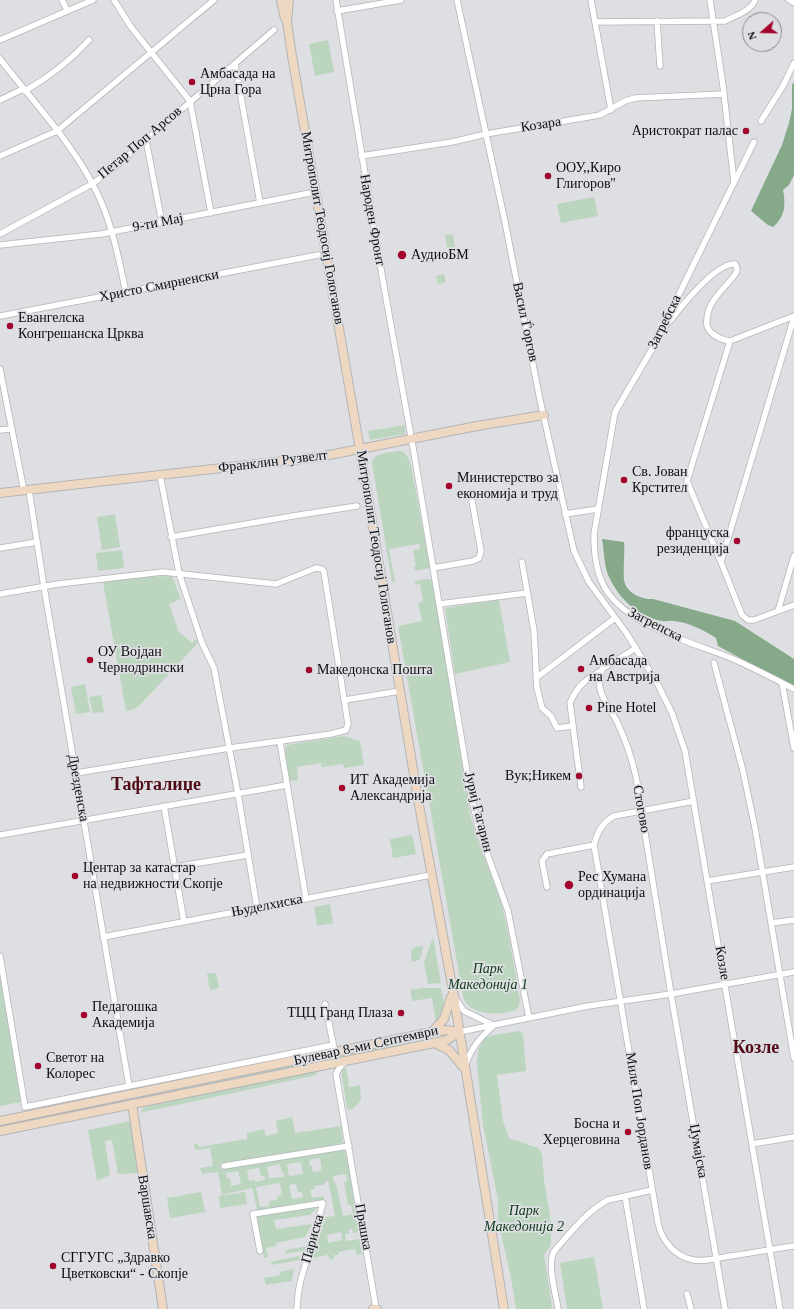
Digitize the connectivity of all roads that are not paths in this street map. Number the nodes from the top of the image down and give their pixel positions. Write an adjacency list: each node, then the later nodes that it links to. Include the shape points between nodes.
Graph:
1 (62, 0): 15 (street)
2 (93, 0): 15 (street)
3 (114, 0): 24 (street)
4 (214, 0): 24 (street)
5 (281, 0): 18 (street, Митрополит Теодосиј Гологанов)
6 (289, 0): 18 (street, Митрополит Теодосиј Гологанов)
7 (336, 0): 16 (street, Народен Фронт)
8 (402, 0): 16 (street)
9 (457, 0): 36 (street, Васил Ѓоргов)
10 (592, 0): 19 (street)
11 (710, 0): 17 (street)
12 (755, 0): 17 (street, via 753,5 738,15 725,21)
13 (789, 0): 14 (street)
14 (794, 2)
15 (67, 10): 22 (street)
16 (337, 11): 40 (street, Народен Фронт)
17 (713, 21): 20 (street); 30 (street)
18 (288, 22): 43 (street, Митрополит Теодосиј Гологанов)
19 (595, 22): 20 (street); 33 (street)
20 (657, 22): 28 (street)
21 (274, 30): 27 (street, Петар Поп Арсов)
22 (0, 40)
23 (90, 40): 29 (street, via 70,60 40,82)
24 (151, 52): 32 (street); 35 (street)
25 (0, 59): 29 (street)
26 (794, 63): 34 (street)
27 (235, 64): 32 (street, Петар Поп Арсов); 44 (street)
28 (660, 66)
29 (24, 90): 31 (street); 35 (street)
30 (724, 94): 33 (street, Козара, via 635,98); 41 (street)
31 (0, 100)
32 (190, 101): 37 (street, Петар Поп Арсов); 45 (street)
33 (610, 110): 36 (street, Козара, via 600,115)
34 (761, 121)
35 (57, 131): 39 (street); 42 (street)
36 (486, 134): 40 (street, Козара); 57 (street, Васил Ѓоргов)
37 (146, 140): 42 (street, Петар Поп Арсов); 46 (street)
38 (754, 142): 41 (street, Загребска)
39 (0, 156)
40 (362, 156): 60 (street, Народен Фронт)
41 (734, 182): 54 (street, Загребска)
42 (92, 184): 47 (street); 48 (street, Петар Поп Арсов)
43 (315, 192): 44 (street, 9-ти Мај); 61 (street, Митрополит Теодосиј Гологанов)
44 (260, 203): 45 (street, 9-ти Мај)
45 (211, 213): 46 (street, 9-ти Мај)
46 (162, 223): 47 (street, 9-ти Мај)
47 (112, 232): 49 (street, 9-ти Мај); 51 (street)
48 (0, 234)
49 (0, 245)
50 (318, 256): 51 (street, Христо Смирненски)
51 (126, 293): 52 (street, Христо Смирненски)
52 (0, 316)
53 (794, 316): 55 (street); 74 (street)
54 (665, 327): 55 (street, via 698,288 722,267 735,264 737,271 709,309 706,322 711,333); 67 (street, Загребска, via 615,412)
55 (730, 341): 74 (street, via 688,481)
56 (0, 374): 58 (street, Дрезденска)
57 (544, 415): 60 (street, Франклин Рузвелт); 68 (street, Васил Ѓоргов)
58 (11, 429): 59 (street); 63 (street, Дрезденска)
59 (0, 430)
60 (412, 440): 61 (street, Франклин Рузвелт); 75 (street, Јуриј Гагарин)
61 (360, 450): 62 (street, Франклин Рузвелт); 91 (street, Митрополит Теодосиј Гологанов)
62 (160, 475): 63 (street, Франклин Рузвелт); 69 (street)
63 (26, 490): 64 (street, Франклин Рузвелт); 70 (street, Дрезденска)
64 (0, 493)
65 (472, 501): 75 (street, via 481,551 479,558)
66 (357, 506): 69 (street)
67 (598, 509): 68 (street); 89 (street, Загрепска, via 594,534 598,571 609,594 622,608 667,634 732,659)
68 (565, 514): 83 (street, Васил Ѓоргов, via 574,551 582,568)
69 (171, 537): 76 (street)
70 (37, 542): 71 (street); 77 (street, Дрезденска)
71 (0, 548)
72 (794, 556): 82 (street)
73 (522, 562): 78 (street)
74 (721, 562): 82 (street, via 742,615 748,620 754,620)
75 (433, 568): 80 (street, Јуриј Гагарин)
76 (179, 573): 77 (street, via 163,572); 92 (street, via 277,584 316,568 323,570); 95 (street, via 202,643 214,668)
77 (44, 587): 79 (street); 97 (street, Дрезденска)
78 (528, 592): 80 (street); 88 (street, via 534,631)
79 (0, 594)
80 (439, 604): 128 (street, Јуриј Гагарин, via 471,796 480,834 508,910)
81 (794, 605): 82 (street)
82 (778, 611)
83 (615, 618): 84 (street, Васил Ѓоргов); 88 (street)
84 (625, 631): 85 (street, Козле)
85 (636, 648): 87 (street); 101 (street, Козле, via 664,697 678,728)
86 (714, 663): 110 (street, via 749,798)
87 (602, 669): 93 (street, via 574,693 570,703); 103 (street, Стогово, via 599,688 629,748)
88 (536, 678): 93 (street, via 542,708 551,716 557,728)
89 (782, 683): 90 (street, Загрепска); 96 (street)
90 (794, 689)
91 (400, 691): 92 (street); 111 (street, Митрополит Теодосиј Гологанов)
92 (345, 700): 94 (street, via 348,724 346,730)
93 (573, 726): 99 (street)
94 (280, 742): 95 (street); 98 (street)
95 (230, 748): 97 (street); 100 (street)
96 (794, 748)
97 (76, 773): 104 (street, Дрезденска)
98 (287, 786): 100 (street); 114 (street)
99 (581, 787)
100 (238, 794): 102 (street); 107 (street)
101 (694, 801): 103 (street); 112 (street, Козле)
102 (164, 806): 104 (street); 109 (street)
103 (642, 810): 106 (street, via 609,819 601,827); 125 (street, Стогово)
104 (84, 820): 105 (street); 119 (street, Дрезденска)
105 (0, 835)
106 (594, 845): 113 (street, via 547,854 542,861); 126 (street, Миле Поп Јорданов)
107 (248, 855): 109 (street); 115 (street)
108 (794, 866): 110 (street)
109 (174, 867): 117 (street)
110 (763, 872): 112 (street); 118 (street)
111 (431, 875): 114 (street, Њуделхиска); 124 (street, Митрополит Теодосиј Гологанов)
112 (707, 881): 123 (street, Козле)
113 (547, 887)
114 (306, 899): 115 (street, Њуделхиска)
115 (257, 908): 117 (street, Њуделхиска)
116 (794, 920): 118 (street)
117 (184, 922): 119 (street, Њуделхиска)
118 (771, 923): 122 (street)
119 (103, 937): 140 (street, Дрезденска)
120 (0, 956): 142 (street, via 25,1107)
121 (794, 972): 122 (street)
122 (780, 974): 123 (street); 134 (street)
123 (725, 984): 125 (street); 148 (street, Козле)
124 (453, 991): 129 (street, via 464,1011); 130 (street, via 444,1019); 131 (street, Митрополит Теодосиј Гологанов)
125 (671, 994): 126 (street); 156 (street, Џумајска)
126 (621, 1001): 128 (street); 151 (street, Миле Поп Јорданов)
127 (325, 1004): 133 (street)
128 (529, 1018): 129 (street)
129 (493, 1026): 131 (street); 137 (street, via 480,1037)
130 (432, 1032): 131 (street, Булевар 8-ми Септември); 133 (street, Булевар 8-ми Септември)
131 (459, 1032): 132 (street, Булевар 8-ми Септември, via 447,1040); 137 (street, Митрополит Теодосиј Гологанов)
132 (434, 1043): 135 (street, Булевар 8-ми Септември); 137 (street, via 449,1050)
133 (334, 1049): 139 (street); 141 (street, Булевар 8-ми Септември)
134 (794, 1058)
135 (345, 1062): 136 (street, Булевар 8-ми Септември); 138 (street)
136 (324, 1066): 138 (street); 143 (street, Булевар 8-ми Септември)
137 (464, 1068): 161 (street, Митрополит Теодосиј Гологанов)
138 (336, 1074): 149 (street, Прашка)
139 (138, 1084): 140 (street); 141 (street)
140 (129, 1086): 142 (street)
141 (145, 1092): 144 (street, Булевар 8-ми Септември)
142 (79, 1096): 144 (street)
143 (132, 1104): 146 (street, Булевар 8-ми Септември); 158 (street, Варшавска)
144 (81, 1105): 145 (street, Булевар 8-ми Септември)
145 (0, 1121)
146 (0, 1130)
147 (794, 1137): 148 (street)
148 (752, 1144): 154 (street, Козле)
149 (349, 1146): 150 (street); 160 (street, Прашка)
150 (224, 1166)
151 (652, 1190): 152 (street); 156 (street, Миле Поп Јорданов, via 659,1229 671,1248 681,1256 694,1260)
152 (625, 1196): 162 (street, via 608,1200 592,1210 552,1254 551,1264); 163 (street)
153 (794, 1246): 154 (street, Миле Поп Јорданов)
154 (770, 1250): 156 (street, Миле Поп Јорданов); 166 (street, Козле)
155 (260, 1251): 159 (street, Париска, via 253,1214 323,1203 300,1283)
156 (717, 1259): 165 (street, Џумајска)
157 (687, 1294): 164 (street)
158 (163, 1309)
159 (298, 1309)
160 (375, 1309)
161 (504, 1309)
162 (558, 1309)
163 (644, 1309)
164 (690, 1309)
165 (725, 1309)
166 (780, 1309)

